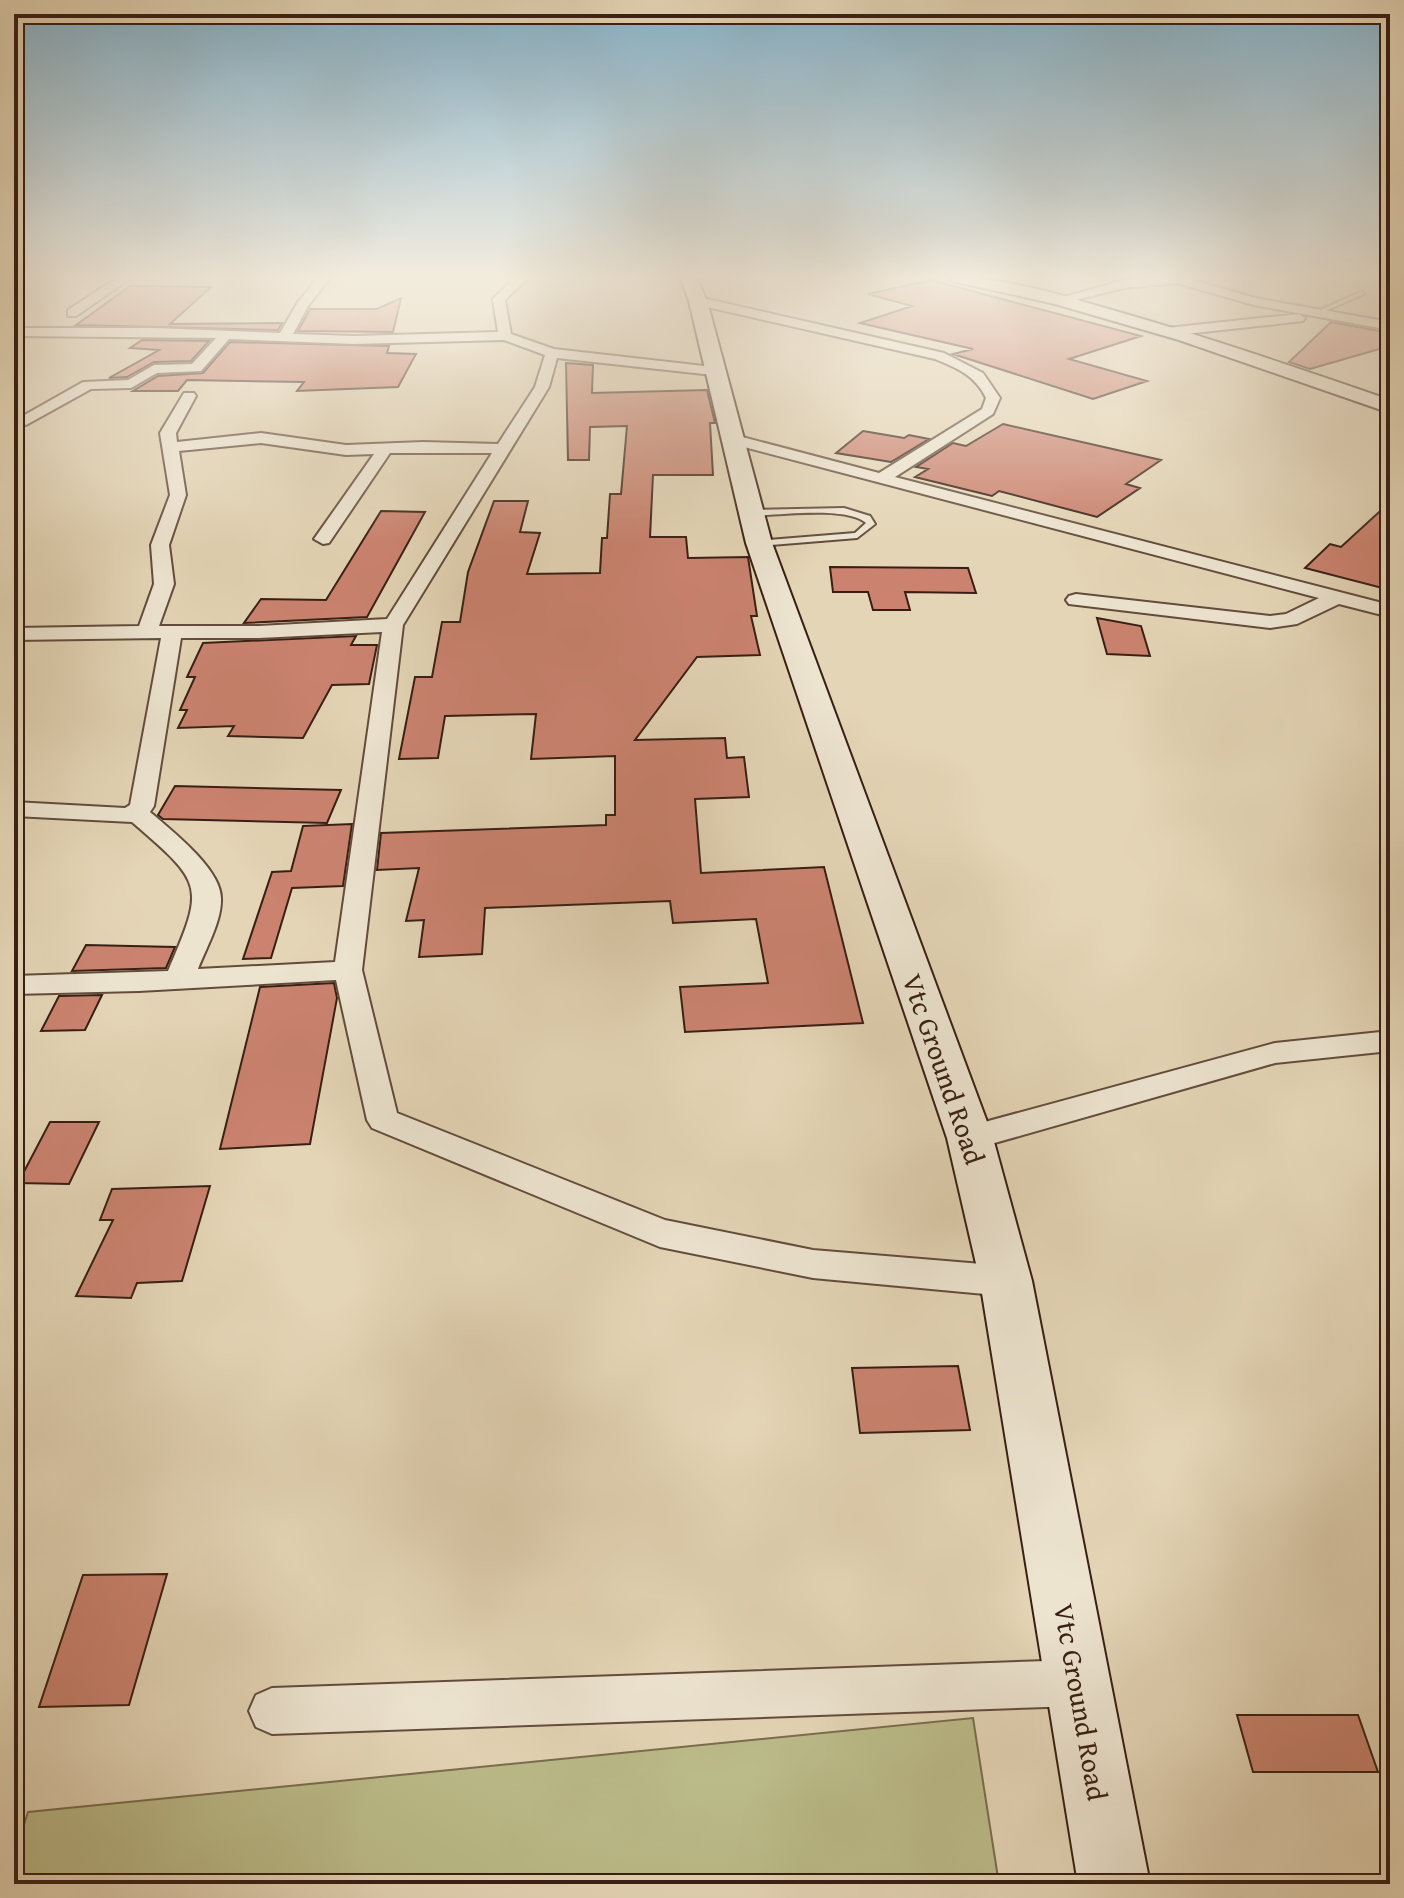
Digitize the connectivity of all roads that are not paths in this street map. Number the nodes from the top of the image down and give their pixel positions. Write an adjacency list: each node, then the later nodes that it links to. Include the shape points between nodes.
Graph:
1 (198, 366): 12 (street, via 154,369 131,384 88,385)
2 (548, 366): 16 (street, via 542,387)
3 (664, 366): 8 (street)
4 (712, 366): 8 (street, Vtc Ground Road)
5 (963, 366): 17 (street, via 986,380 993,398 988,411)
6 (1249, 366): 11 (street)
7 (1267, 366): 10 (street)
8 (713, 371): 13 (street, Vtc Ground Road)
9 (189, 396): 14 (street, via 168,433)
10 (1390, 407)
11 (1390, 416)
12 (26, 420)
13 (731, 439): 17 (street); 18 (street, Vtc Ground Road)
14 (171, 447): 15 (street, via 261,438 346,450); 24 (street, via 178,495 160,545 164,584)
15 (385, 449): 16 (street); 19 (street)
16 (503, 449): 23 (street)
17 (882, 478): 20 (street)
18 (755, 528): 18 (lane, via 844,511 871,524 857,535); 33 (street, Vtc Ground Road)
19 (323, 539)
20 (1337, 597): 21 (street, via 1290,620 1270,622); 22 (street)
21 (1076, 600)
22 (1387, 612)
23 (393, 625): 25 (street); 29 (street)
24 (147, 632): 25 (street); 26 (street)
25 (172, 632): 28 (street, via 142,806)
26 (14, 634)
27 (14, 809): 28 (street)
28 (136, 813): 30 (street, via 202,879 208,895)
29 (348, 970): 30 (street); 34 (street, via 383,1120 660,1233 813,1264)
30 (180, 978): 31 (street)
31 (14, 985)
32 (1390, 1041): 33 (street, via 1275,1053)
33 (970, 1138): 34 (street, Vtc Ground Road)
34 (1006, 1281): 35 (street, Vtc Ground Road)
35 (1077, 1683): 36 (street); 37 (street, Vtc Ground Road)
36 (272, 1711)
37 (1114, 1884)

